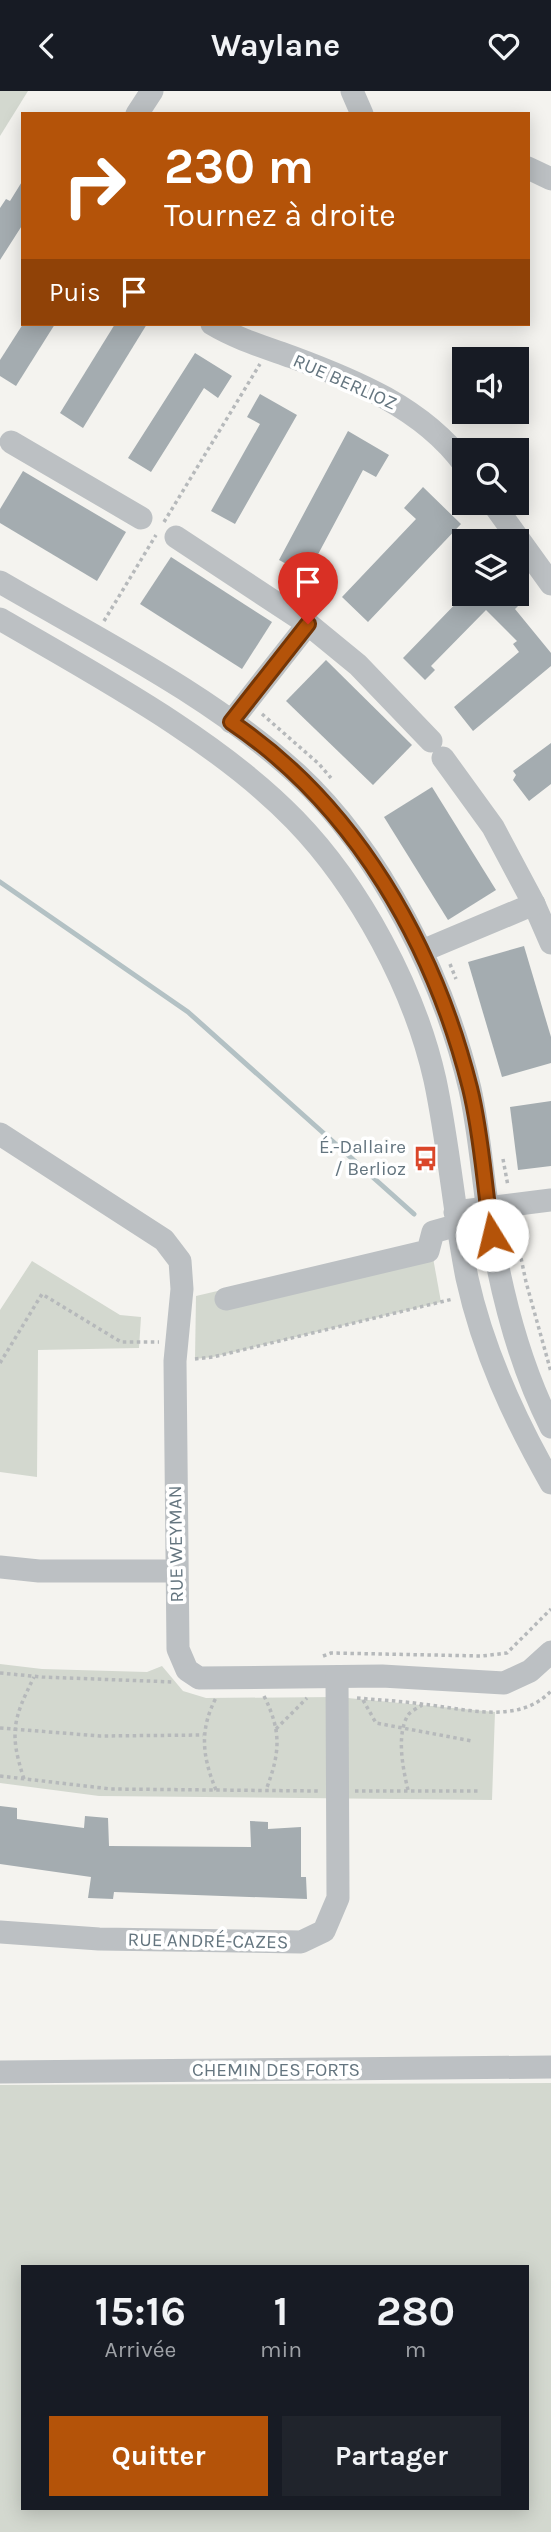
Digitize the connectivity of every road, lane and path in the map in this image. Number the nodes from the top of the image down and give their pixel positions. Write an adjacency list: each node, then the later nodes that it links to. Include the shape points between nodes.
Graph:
1 (152, 91): 3 (street)
2 (352, 91): 4 (street)
3 (138, 112)
4 (361, 112)
5 (530, 169): 6 (street)
6 (551, 179)
7 (228, 328): 8 (street, RUE BERLIOZ)
8 (270, 349): 10 (street, RUE BERLIOZ, via 337,374 401,406); 17 (path)
9 (4, 445): 12 (street)
10 (452, 449)
11 (501, 515): 15 (street)
12 (141, 518)
13 (176, 537): 18 (street)
14 (0, 582): 19 (street)
15 (551, 584)
16 (0, 619): 26 (street, via 227,761 296,821 326,858 386,949 421,1030 441,1116)
17 (103, 623)
18 (308, 624): 19 (street); 20 (street, via 358,665 437,749 493,827)
19 (231, 722): 22 (street, via 297,774 337,817)
20 (534, 904): 21 (street); 22 (street)
21 (551, 943)
22 (422, 951): 25 (street, via 441,992 471,1091)
23 (0, 1134): 29 (street, RUE WEYMAN, via 164,1240 180,1261)
24 (551, 1200): 25 (street)
25 (488, 1208): 26 (street); 31 (street, via 516,1338)
26 (456, 1219): 27 (street); 28 (street, via 433,1232 428,1251)
27 (472, 1295): 29 (path, via 213,1357); 32 (street, via 514,1418)
28 (226, 1299)
29 (176, 1351): 30 (path, via 121,1342 42,1294); 34 (street, RUE WEYMAN)
30 (0, 1363)
31 (551, 1427)
32 (551, 1483)
33 (0, 1567): 34 (street)
34 (176, 1571): 41 (street, RUE WEYMAN, via 178,1649 187,1670 199,1678)
35 (551, 1609): 37 (path, via 507,1653 331,1653)
36 (551, 1651): 41 (street, RUE WEYMAN, via 530,1671 504,1683)
37 (320, 1657)
38 (0, 1673): 39 (path)
39 (34, 1677): 40 (path); 50 (path)
40 (184, 1683)
41 (337, 1687): 46 (path); 58 (street, RUE ANDRÉ-CAZES)
42 (551, 1691): 47 (path, via 544,1699 511,1712)
43 (218, 1694): 52 (path)
44 (262, 1694): 51 (path)
45 (307, 1698): 51 (path)
46 (362, 1699): 47 (path); 49 (path, via 376,1723)
47 (424, 1704): 49 (path, via 409,1713)
48 (0, 1728): 50 (path)
49 (404, 1728): 53 (path); 59 (path)
50 (13, 1729): 52 (path); 55 (path)
51 (276, 1729): 57 (path, via 278,1744)
52 (203, 1735): 56 (path, via 206,1765)
53 (472, 1741)
54 (0, 1776): 55 (path)
55 (24, 1779): 56 (path, via 111,1789)
56 (216, 1790): 57 (path)
57 (266, 1790): 58 (path)
58 (338, 1791): 59 (path); 61 (street, RUE ANDRÉ-CAZES, via 338,1898 324,1931 301,1943)
59 (408, 1791): 60 (path)
60 (481, 1791)
61 (0, 1932)
62 (551, 2067): 63 (street, CHEMIN DES FORTS)
63 (0, 2072)

